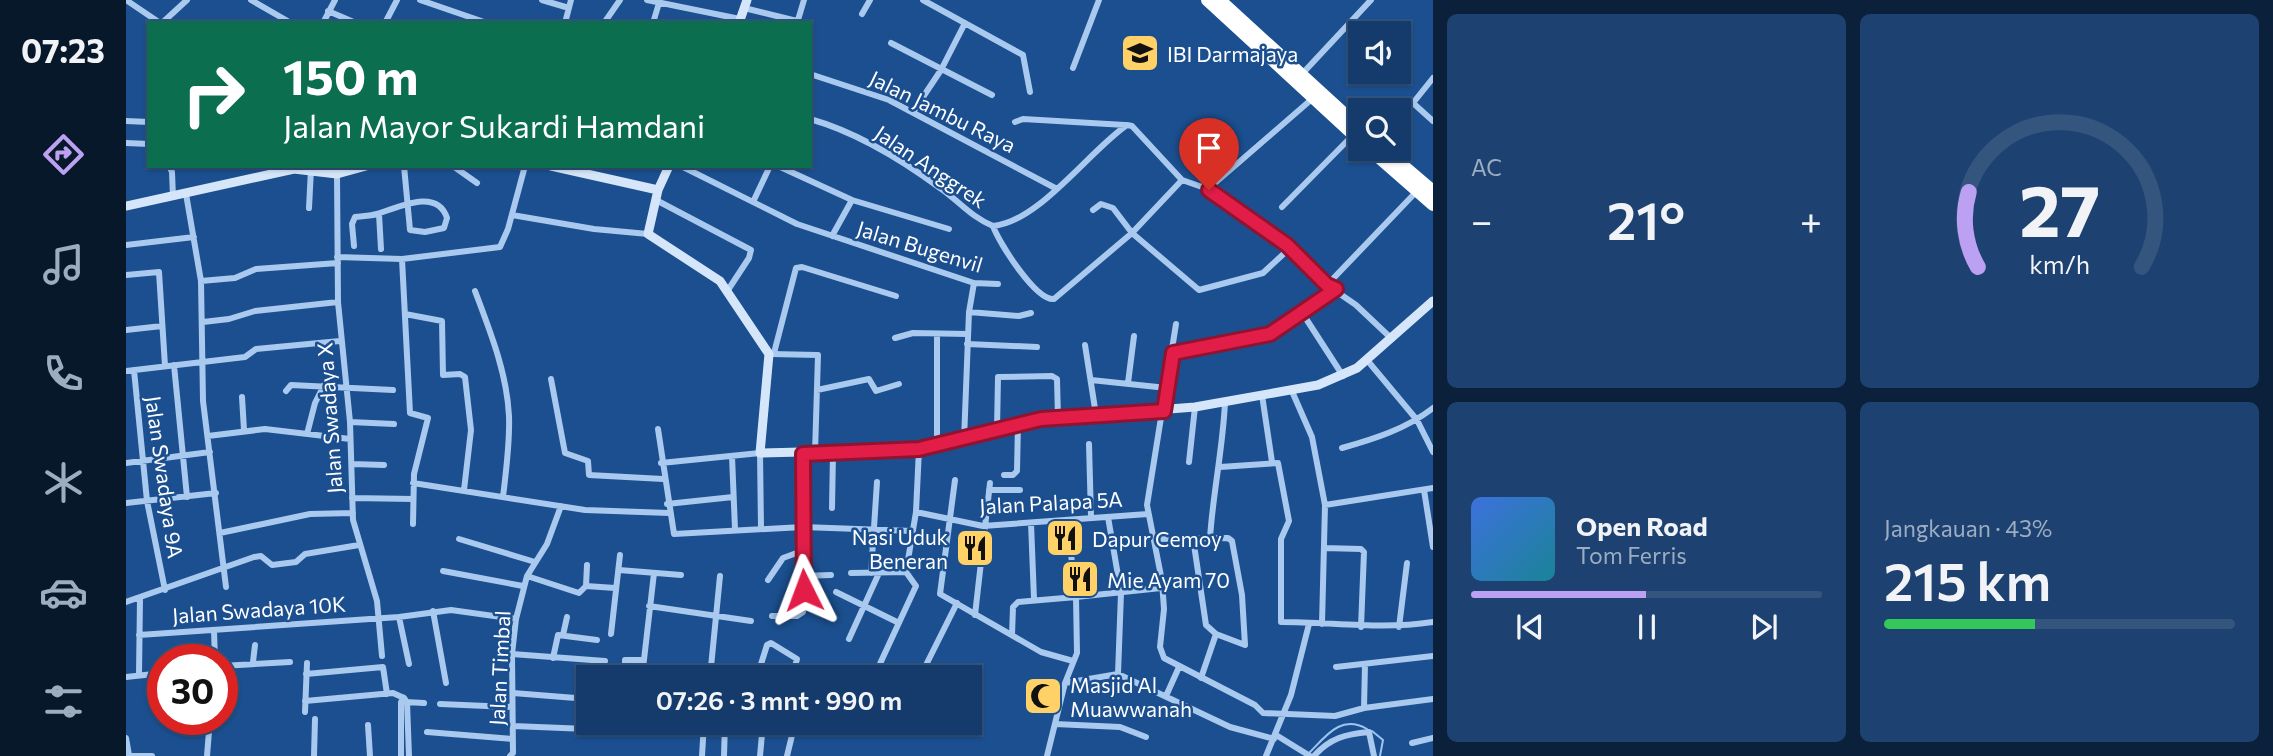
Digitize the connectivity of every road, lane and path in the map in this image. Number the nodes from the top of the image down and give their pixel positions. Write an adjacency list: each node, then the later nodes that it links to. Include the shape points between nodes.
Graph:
1 (126, 0): 24 (street)
2 (187, 0): 25 (street)
3 (251, 0): 26 (street)
4 (335, 0): 21 (street)
5 (397, 0): 29 (street)
6 (420, 0): 30 (street)
7 (542, 0): 20 (street)
8 (571, 0): 20 (street)
9 (620, 0): 32 (street)
10 (647, 0): 18 (street)
11 (804, 0): 35 (street)
12 (870, 0): 22 (street)
13 (923, 0): 36 (street)
14 (1099, 0): 38 (street)
15 (1207, 0): 23 (highway)
16 (1220, 0): 23 (highway)
17 (1371, 0): 41 (street)
18 (662, 2): 33 (street); 34 (street)
19 (746, 4): 34 (street); 35 (street)
20 (569, 8): 31 (street)
21 (328, 11): 27 (street); 28 (street)
22 (862, 15)
23 (1235, 20): 41 (highway); 45 (highway)
24 (158, 21)
25 (163, 21)
26 (287, 21)
27 (324, 21)
28 (351, 21)
29 (386, 21)
30 (481, 21)
31 (566, 21)
32 (605, 21)
33 (654, 21)
34 (739, 21)
35 (802, 21)
36 (965, 23): 39 (street); 43 (street, via 1023,55)
37 (891, 43): 39 (street)
38 (1073, 68)
39 (941, 69): 44 (street); 47 (street)
40 (812, 75): 47 (street, Jalan Jambu Raya, via 868,91)
41 (1300, 75): 53 (highway)
42 (1433, 78): 46 (street)
43 (1030, 92)
44 (992, 95)
45 (1312, 99): 55 (highway); 78 (street)
46 (1413, 103): 50 (street)
47 (913, 112): 77 (street, Jalan Jambu Raya)
48 (812, 120): 95 (street, Jalan Anggrek, via 870,145)
49 (126, 121): 51 (street)
50 (1433, 121)
51 (147, 122)
52 (1014, 122): 54 (street)
53 (1348, 124)
54 (1127, 125): 75 (street); 77 (street)
55 (1348, 126)
56 (126, 143): 57 (street)
57 (147, 144)
58 (1348, 144): 90 (street)
59 (1383, 161): 80 (highway)
60 (1398, 161): 81 (highway)
61 (169, 168): 83 (street)
62 (294, 168): 72 (street); 73 (street)
63 (359, 168): 74 (street)
64 (404, 168): 87 (street)
65 (456, 168): 76 (street)
66 (524, 168): 94 (street)
67 (560, 168): 79 (street)
68 (668, 168): 79 (street)
69 (685, 168): 86 (street, Jalan Bugenvil)
70 (769, 168): 86 (street)
71 (782, 168): 85 (street)
72 (311, 169): 74 (street); 91 (street)
73 (274, 170): 82 (street)
74 (337, 174): 106 (street, Jalan Swadaya X)
75 (1182, 180): 78 (street); 97 (street)
76 (477, 183)
77 (1056, 189): 95 (street, via 1035,207)
78 (1208, 189): 103 (street)
79 (658, 190): 84 (street)
80 (1417, 191): 88 (highway); 111 (street)
81 (1433, 191)
82 (186, 194): 83 (street); 100 (street)
83 (173, 197): 89 (street)
84 (656, 200): 98 (street); 113 (street, via 751,250)
85 (852, 200): 96 (street); 99 (street, Jalan Bugenvil)
86 (752, 202): 99 (street, Jalan Bugenvil)
87 (409, 203): 87 (street, via 410,230 444,228 447,218 439,206); 93 (street)
88 (1433, 205)
89 (126, 206)
90 (1282, 207)
91 (309, 208)
92 (1093, 209): 97 (street, via 1109,205)
93 (379, 214): 102 (street, via 354,219); 104 (street)
94 (512, 215): 98 (street); 105 (street, via 500,247)
95 (993, 226): 97 (street, via 999,242 1049,300)
96 (949, 229)
97 (1132, 233): 103 (street, via 1199,290 1263,273)
98 (648, 234): 113 (street)
99 (832, 236): 109 (street, Jalan Bugenvil)
100 (194, 237): 101 (street); 108 (street)
101 (126, 245)
102 (354, 246)
103 (1290, 248): 111 (street)
104 (381, 249)
105 (402, 259): 106 (street); 120 (street)
106 (338, 260): 108 (street, via 256,269 235,278); 117 (street, Jalan Swadaya X)
107 (126, 275): 124 (street, via 159,271)
108 (201, 281): 122 (street)
109 (974, 283): 110 (street, Jalan Bugenvil); 118 (street)
110 (998, 284)
111 (1327, 285): 112 (street)
112 (1336, 289): 121 (street); 130 (street)
113 (728, 290): 136 (street)
114 (475, 291): 206 (street, via 507,400)
115 (896, 296): 136 (street, via 796,268)
116 (1433, 301): 130 (street)
117 (338, 302): 122 (street); 131 (street, Jalan Swadaya X)
118 (969, 312): 119 (street); 127 (street)
119 (1031, 313)
120 (405, 314): 197 (street, via 410,413 428,418); 199 (street, via 442,321 443,374 465,377 471,430)
121 (1303, 314): 135 (street, via 1264,337); 142 (street)
122 (203, 322): 137 (street)
123 (1176, 324): 135 (street)
124 (162, 326): 125 (street); 140 (street)
125 (126, 330)
126 (937, 334): 127 (street); 129 (street); 174 (street)
127 (968, 334): 132 (street)
128 (1134, 336): 145 (street)
129 (895, 338)
130 (1392, 339): 138 (street)
131 (340, 341): 137 (street); 148 (street, Jalan Swadaya X)
132 (967, 344): 134 (street); 172 (street)
133 (1085, 345): 144 (street)
134 (1037, 347)
135 (1173, 353): 149 (street)
136 (772, 354): 152 (street, via 817,354); 179 (street)
137 (205, 359): 139 (street); 170 (street, via 203,401)
138 (1367, 360): 142 (street); 162 (street)
139 (174, 365): 140 (street); 183 (street)
140 (165, 366): 141 (street)
141 (130, 370): 185 (street, Jalan Swadaya 9A)
142 (1343, 376): 150 (street)
143 (551, 379): 194 (street, via 565,453 588,461 589,475)
144 (1091, 380): 145 (street); 160 (street)
145 (1128, 383): 149 (street)
146 (900, 384): 152 (street, via 876,391 869,379)
147 (324, 385): 148 (street); 153 (street, via 294,385); 169 (street)
148 (347, 388): 151 (street); 163 (street, Jalan Swadaya X)
149 (1167, 388): 159 (street)
150 (1291, 389): 154 (street); 211 (street, via 1312,437)
151 (393, 390)
152 (817, 390): 180 (street)
153 (286, 391)
154 (1262, 395): 156 (street); 186 (street)
155 (242, 397): 167 (street)
156 (1225, 402): 157 (street); 192 (street)
157 (1195, 407): 159 (street); 187 (street)
158 (1433, 408): 162 (street)
159 (1164, 411): 160 (street); 217 (street)
160 (1096, 415): 161 (street)
161 (1058, 418): 164 (street); 168 (street, via 1057,379 998,377)
162 (1417, 420): 175 (street); 178 (street)
163 (350, 422): 165 (street); 171 (street, Jalan Swadaya X)
164 (1018, 423): 168 (street); 193 (street, via 1017,471)
165 (394, 424)
166 (658, 429): 189 (street)
167 (244, 430): 169 (street); 170 (street)
168 (997, 430): 172 (street)
169 (307, 434): 171 (street)
170 (208, 436): 177 (street)
171 (351, 439): 190 (street, Jalan Swadaya X)
172 (964, 440): 174 (street)
173 (1089, 444): 218 (street)
174 (937, 446): 176 (street)
175 (1342, 448)
176 (919, 449): 181 (street); 214 (street)
177 (209, 452): 183 (street); 202 (street)
178 (1433, 452)
179 (760, 453): 182 (street); 184 (street); 226 (street)
180 (815, 453): 181 (street); 182 (street)
181 (833, 453): 213 (street)
182 (803, 454): 225 (street)
183 (182, 455): 185 (street); 203 (street)
184 (732, 456): 189 (street); 204 (street)
185 (142, 461): 188 (street); 208 (street, Jalan Swadaya 9A)
186 (1272, 461): 192 (street); 284 (street, via 1280,467 1289,521 1281,539 1281,622)
187 (1189, 462)
188 (126, 463)
189 (661, 463): 194 (street)
190 (352, 464): 191 (street); 205 (street, Jalan Swadaya X)
191 (384, 464)
192 (1220, 467): 233 (street, via 1212,496)
193 (1004, 475)
194 (663, 479): 210 (street)
195 (955, 481): 221 (street)
196 (877, 482): 228 (street)
197 (413, 484): 199 (street); 207 (street)
198 (1433, 488): 201 (street)
199 (464, 490): 206 (street)
200 (1020, 490): 224 (street, via 990,487)
201 (1424, 490): 211 (street); 230 (street)
202 (216, 493): 203 (street); 231 (street)
203 (187, 497): 208 (street)
204 (733, 497): 210 (street); 227 (street)
205 (352, 498): 207 (street); 215 (street, Jalan Swadaya X)
206 (503, 498): 212 (street)
207 (413, 499): 223 (street)
208 (147, 501): 209 (street); 263 (street, Jalan Swadaya 9A)
209 (126, 503)
210 (667, 504): 216 (street)
211 (1325, 505): 238 (street)
212 (561, 506): 216 (street); 241 (street, Jalan Timbal)
213 (832, 508)
214 (916, 512): 221 (street, Jalan Palapa 5A); 229 (street)
215 (353, 513): 231 (street, via 317,513); 236 (street, Jalan Swadaya X)
216 (669, 513): 227 (street, via 674,534)
217 (1148, 514): 219 (street, Jalan Palapa 5A); 235 (street)
218 (1091, 517): 219 (street, Jalan Palapa 5A); 220 (street, Jalan Palapa 5A)
219 (1108, 517): 265 (street)
220 (1067, 520): 222 (street, Jalan Palapa 5A); 266 (street)
221 (952, 521): 224 (street, Jalan Palapa 5A); 270 (street, via 940,590 942,596)
222 (1031, 523): 224 (street, Jalan Palapa 5A); 268 (street)
223 (413, 524)
224 (983, 526): 274 (street)
225 (803, 527): 226 (street); 228 (street); 239 (street)
226 (761, 528): 227 (street)
227 (735, 529)
228 (873, 529): 229 (street); 250 (street)
229 (912, 531): 247 (street)
230 (1432, 531): 237 (street)
231 (220, 533): 244 (street)
232 (1194, 538): 233 (street); 235 (street); 290 (street, via 1206,625)
233 (1210, 538): 290 (street, via 1228,538 1233,543 1246,644 1240,646)
234 (459, 539): 241 (street)
235 (1155, 539): 262 (street)
236 (359, 545): 244 (street, via 305,554 296,562 272,565 261,556); 279 (street, Jalan Swadaya X)
237 (1433, 547)
238 (1324, 548): 285 (street); 286 (street, via 1364,552)
239 (802, 551): 256 (street); 257 (street, via 783,558)
240 (620, 555): 245 (street)
241 (535, 562): 254 (street, Jalan Timbal)
242 (1407, 564): 287 (street)
243 (587, 565): 259 (street)
244 (223, 568): 260 (street); 263 (street)
245 (619, 570): 248 (street); 261 (street)
246 (443, 571): 258 (street)
247 (906, 572): 251 (street); 283 (street, via 916,586)
248 (654, 573): 252 (street); 272 (street)
249 (851, 573): 250 (street)
250 (871, 573): 251 (street)
251 (879, 573): 271 (street)
252 (681, 575)
253 (831, 575): 256 (street)
254 (527, 576): 258 (street, Jalan Timbal); 259 (street, via 576,593)
255 (720, 576): 278 (street)
256 (803, 576): 275 (street, via 803,612)
257 (768, 580)
258 (523, 586): 280 (street, Jalan Timbal)
259 (586, 586): 261 (street)
260 (226, 587)
261 (615, 588): 289 (street)
262 (1161, 588): 265 (street); 318 (street, via 1161,654)
263 (165, 590): 267 (street)
264 (836, 592): 271 (street)
265 (1121, 593): 266 (street); 323 (street)
266 (1076, 597): 268 (street); 304 (street, via 1078,642)
267 (140, 598): 269 (street); 291 (street)
268 (1034, 599): 293 (street, via 1015,604)
269 (126, 602)
270 (957, 603): 274 (street); 317 (street)
271 (865, 605): 283 (street); 294 (street)
272 (649, 606): 278 (street); 302 (street)
273 (433, 611): 276 (street, Jalan Swadaya 10K); 280 (street, Jalan Swadaya 10K); 326 (street)
274 (975, 615): 293 (street)
275 (772, 616)
276 (399, 617): 279 (street, Jalan Swadaya 10K); 309 (street)
277 (567, 617): 292 (street)
278 (718, 617): 281 (street); 313 (street)
279 (381, 618): 288 (street, Jalan Swadaya 10K); 299 (street, Jalan Swadaya X)
280 (516, 620): 298 (street, Jalan Timbal)
281 (751, 621)
282 (1433, 622): 287 (street)
283 (899, 623): 316 (street)
284 (1309, 624): 285 (street); 340 (street)
285 (1322, 624): 286 (street)
286 (1361, 627): 287 (street)
287 (1399, 627)
288 (214, 630): 291 (street, Jalan Swadaya 10K); 296 (street)
289 (611, 634)
290 (1216, 634): 325 (street)
291 (139, 635): 320 (street)
292 (563, 635): 295 (street); 301 (street, via 555,638)
293 (1012, 635): 304 (street, via 1041,652)
294 (849, 639)
295 (597, 640)
296 (214, 644)
297 (255, 645): 305 (street)
298 (513, 654): 301 (street); 328 (street, Jalan Timbal)
299 (382, 656)
300 (1433, 656): 310 (street)
301 (553, 658): 303 (street)
302 (643, 660): 311 (street, via 625,660); 312 (street)
303 (605, 661)
304 (1073, 661): 327 (street)
305 (253, 662): 306 (street); 308 (street)
306 (290, 662)
307 (307, 663): 322 (street)
308 (238, 664)
309 (409, 664)
310 (1365, 664): 319 (street); 338 (street)
311 (625, 665)
312 (643, 665)
313 (712, 665)
314 (761, 665): 315 (street, via 769,643 797,659)
315 (795, 665)
316 (879, 665)
317 (926, 665)
318 (1179, 667): 325 (street); 330 (street)
319 (1336, 667)
320 (139, 674): 321 (street); 324 (street)
321 (147, 674)
322 (306, 674): 329 (street, via 383,667); 333 (street)
323 (1118, 674): 327 (street); 330 (street)
324 (126, 677)
325 (1201, 678): 340 (street, via 1255,705 1258,712)
326 (446, 683)
327 (1065, 683): 342 (street)
328 (513, 693): 331 (street); 337 (street, Jalan Timbal)
329 (387, 694): 333 (street); 334 (street, via 397,694)
330 (1166, 696): 353 (street, via 1230,727)
331 (576, 698)
332 (1433, 699): 338 (street)
333 (305, 701): 339 (street)
334 (404, 701): 335 (street); 364 (street); 365 (street)
335 (424, 703)
336 (440, 704): 337 (street)
337 (512, 707): 344 (street, Jalan Timbal)
338 (1364, 708): 340 (street, via 1335,716)
339 (305, 712)
340 (1285, 713): 353 (street)
341 (315, 719): 362 (street)
342 (1055, 724): 352 (street, via 1120,727); 371 (street)
343 (368, 725): 363 (street)
344 (513, 726): 345 (street); 356 (street, Jalan Timbal)
345 (576, 729)
346 (427, 732): 356 (street)
347 (209, 735): 361 (street)
348 (703, 735): 367 (street)
349 (725, 735): 368 (street)
350 (762, 735): 369 (street)
351 (792, 735): 370 (street)
352 (1146, 737)
353 (1275, 737): 372 (street); 373 (street)
354 (1433, 737): 357 (street)
355 (126, 738): 358 (street)
356 (512, 739): 366 (street, Jalan Timbal)
357 (1412, 743)
358 (128, 755): 359 (street)
359 (139, 755): 360 (street)
360 (152, 756)
361 (207, 756)
362 (314, 756)
363 (370, 756)
364 (401, 756)
365 (409, 756)
366 (510, 756)
367 (702, 756)
368 (724, 756)
369 (760, 756)
370 (786, 756)
371 (1047, 756)
372 (1266, 756)
373 (1311, 756): 374 (street, via 1341,736 1369,732)
374 (1374, 756)

